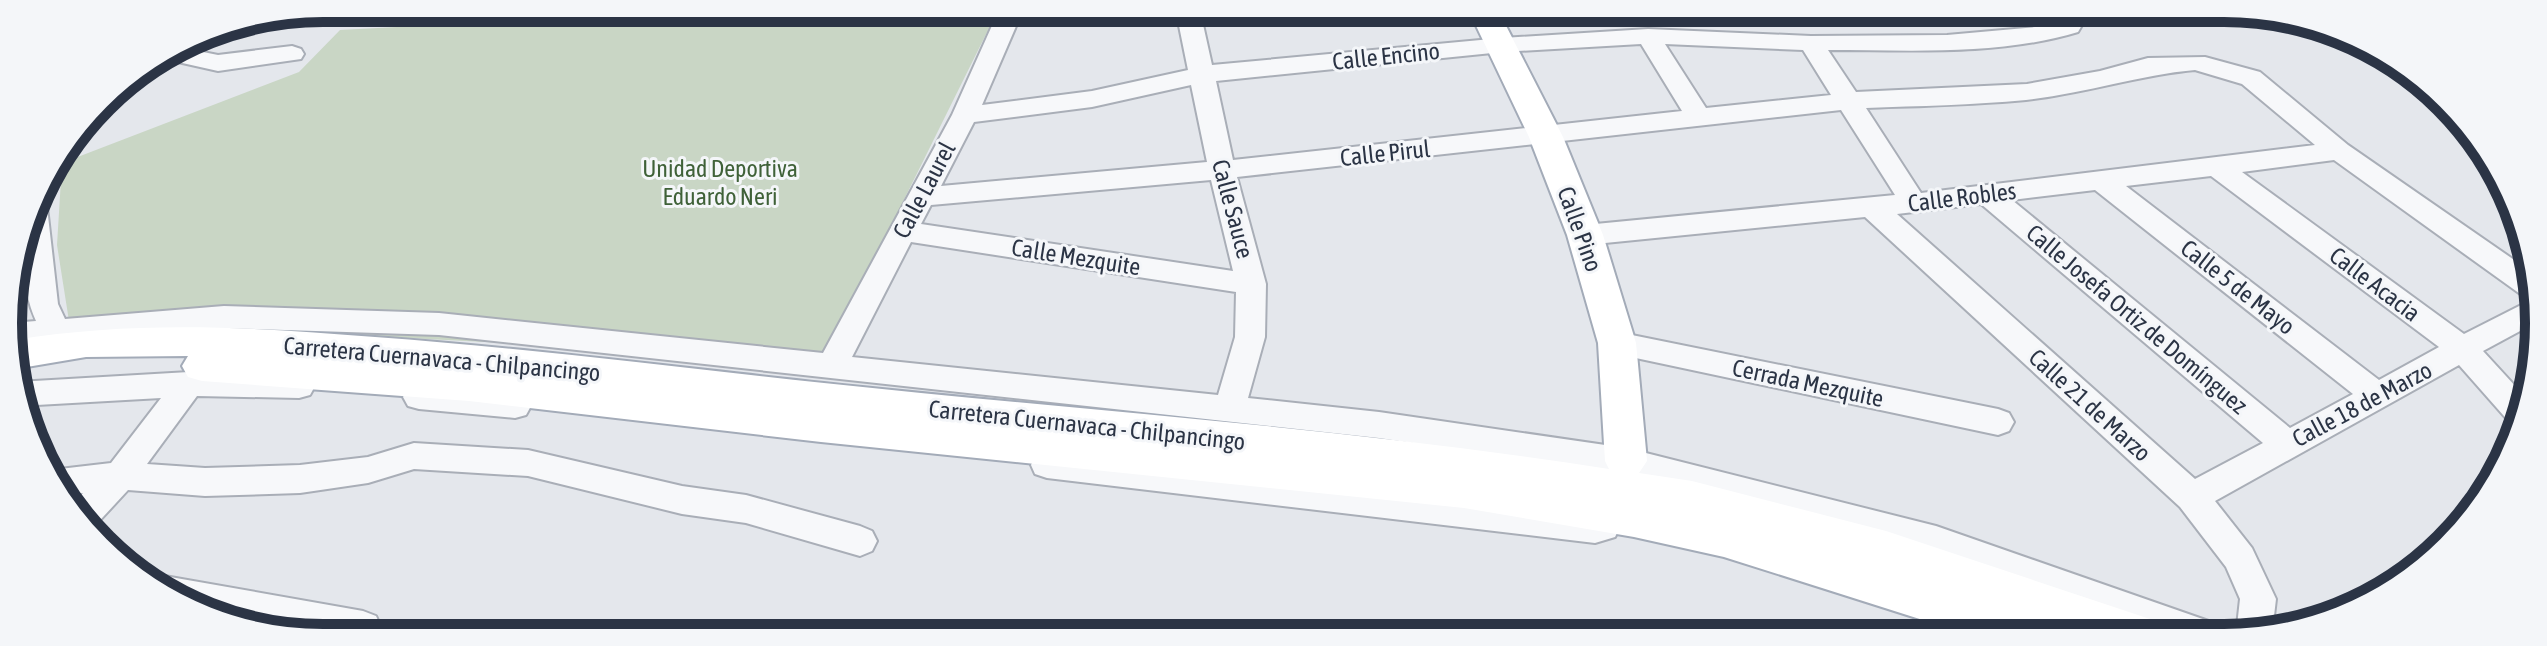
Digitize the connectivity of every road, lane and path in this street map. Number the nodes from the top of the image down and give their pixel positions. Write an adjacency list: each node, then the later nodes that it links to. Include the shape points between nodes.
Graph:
1 (1006, 22): 12 (street, Calle Laurel)
2 (1191, 22): 10 (street, Calle Sauce)
3 (1489, 22): 7 (main road, Calle Pino)
4 (2072, 22): 6 (street, Calle Encino, via 2049,33 1947,42)
5 (1648, 36): 6 (street, Calle Encino); 7 (street, Calle Encino); 13 (street)
6 (1811, 43): 11 (street)
7 (1502, 45): 10 (street, Calle Encino); 14 (main road, Calle Pino)
8 (292, 54): 9 (street, via 218,63)
9 (184, 56)
10 (1203, 74): 12 (street, Calle Encino, via 1092,99); 17 (street, Calle Sauce)
11 (1848, 101): 13 (street, Calle Pirul); 15 (street, Calle Pirul, via 2027,92 2148,66 2196,62 2251,78); 21 (street)
12 (965, 115): 20 (street, Calle Laurel)
13 (1699, 118): 14 (street, Calle Pirul)
14 (1546, 137): 17 (street, Calle Pirul); 25 (main road, Calle Pino)
15 (2339, 151): 16 (street, Calle Robles); 26 (street, Calle Pirul)
16 (2216, 166): 18 (street, Calle Robles); 32 (street, Calle Acacia)
17 (1222, 170): 20 (street, Calle Pirul); 27 (street, Calle Sauce)
18 (2100, 180): 19 (street, Calle Robles); 38 (street, Calle 5 de Mayo)
19 (1987, 194): 21 (street, Calle Robles); 42 (street, Calle Josefa Ortiz de Domínguez)
20 (920, 197): 24 (street, Calle Laurel)
21 (1914, 203): 22 (street, Calle Robles)
22 (1870, 206): 25 (street, Calle Robles); 46 (street, Calle 21 de Marzo)
23 (36, 231): 29 (street, via 43,304)
24 (901, 231): 27 (street, Calle Mezquite); 34 (street, Calle Laurel)
25 (1585, 235): 31 (main road, Calle Pino)
26 (2521, 280)
27 (1251, 284): 40 (street, Calle Sauce, via 1250,337)
28 (2525, 315): 32 (street, Calle 18 de Marzo)
29 (54, 328): 30 (street); 34 (street, via 224,317 439,324)
30 (22, 333)
31 (1617, 343): 41 (street, Cerrada Mezquite); 43 (main road, Calle Pino)
32 (2464, 350): 38 (street, Calle 18 de Marzo); 39 (street, Calle Acacia)
33 (24, 353): 54 (main road, Carretera Cuernavaca - Chilpancingo, via 86,343 244,341 484,360 1471,464 1707,503 1886,550)
34 (831, 367): 40 (street)
35 (27, 374): 48 (main road, Carretera Cuernavaca - Chilpancingo, via 226,365 469,386 1464,491)
36 (189, 384): 37 (street); 44 (street); 48 (street, via 298,386 503,404 1595,529)
37 (30, 393)
38 (2376, 395): 42 (street, Calle 18 de Marzo)
39 (2514, 406)
40 (1230, 408): 43 (street)
41 (1998, 422)
42 (2287, 444): 46 (street, Calle 18 de Marzo)
43 (1626, 461): 55 (street, via 1936,541)
44 (120, 476): 45 (street); 47 (street); 49 (street, via 205,482 300,479 368,470 414,456 528,463 682,500 746,509)
45 (67, 481)
46 (2192, 497): 51 (street, Calle 21 de Marzo, via 2240,558 2258,599)
47 (88, 510)
48 (1634, 519): 53 (main road, Carretera Cuernavaca - Chilpancingo, via 1724,539)
49 (860, 541)
50 (200, 597): 52 (street)
51 (2255, 622)
52 (346, 624)
53 (2000, 624)
54 (2107, 624)
55 (2173, 624)

